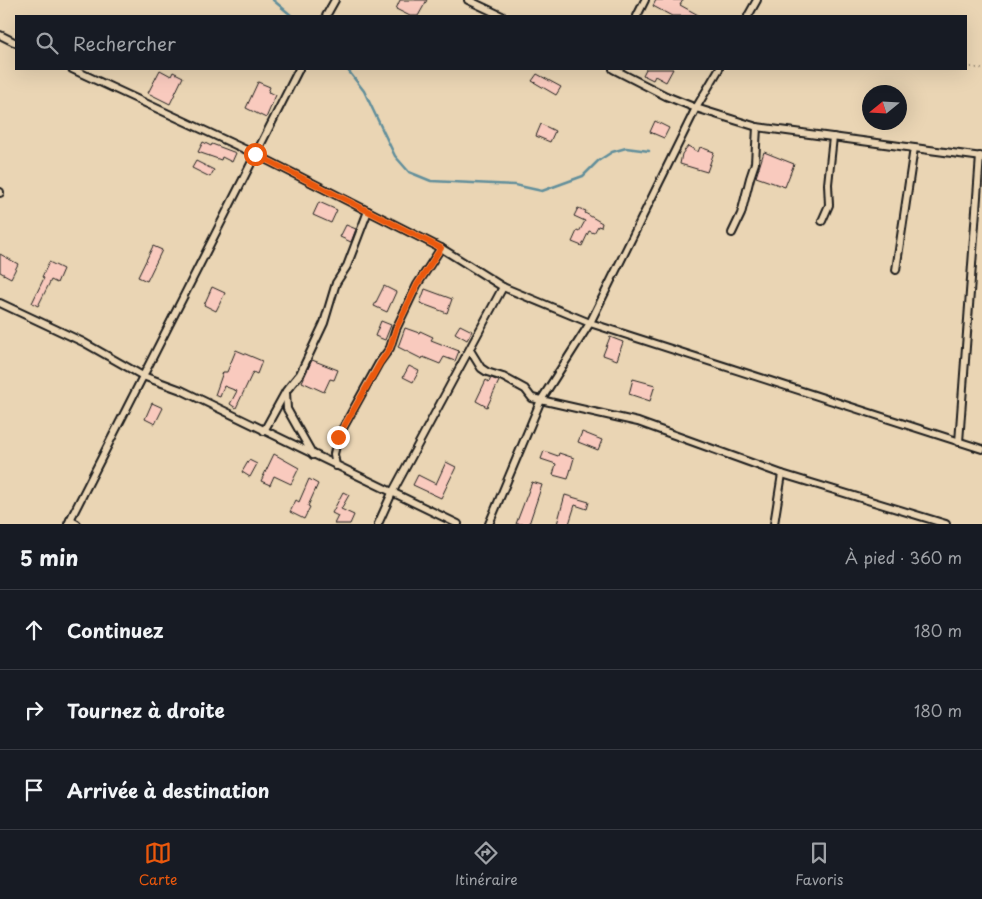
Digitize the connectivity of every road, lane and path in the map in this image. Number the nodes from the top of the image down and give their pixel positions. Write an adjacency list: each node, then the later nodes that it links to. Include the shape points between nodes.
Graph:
1 (335, 0): 5 (street)
2 (468, 0): 6 (street)
3 (645, 0): 7 (street)
4 (757, 0): 8 (street)
5 (327, 15)
6 (500, 15)
7 (638, 15)
8 (749, 15)
9 (0, 35): 10 (street)
10 (15, 42)
11 (967, 66): 12 (path)
12 (982, 69)
13 (74, 70): 21 (street)
14 (298, 70): 21 (street)
15 (615, 70): 17 (street)
16 (718, 70): 17 (street)
17 (696, 108): 18 (street); 30 (street)
18 (757, 127): 19 (street); 25 (street, via 755,162 741,214)
19 (833, 137): 20 (street); 24 (street, via 829,205)
20 (914, 148): 22 (street); 27 (street)
21 (255, 154): 23 (street); 32 (street)
22 (981, 156): 36 (street)
23 (368, 211): 26 (street); 33 (street, via 347,266 336,283 324,323 300,374)
24 (822, 221)
25 (732, 233)
26 (441, 248): 28 (street); 39 (street, via 417,285 390,348 338,437 334,454)
27 (896, 270)
28 (503, 287): 30 (street); 31 (street)
29 (0, 303): 32 (street, via 83,342)
30 (590, 323): 34 (street); 36 (street)
31 (470, 350): 34 (street, via 487,372 503,377 525,389 532,398); 41 (street)
32 (143, 376): 35 (street, via 181,390); 42 (street)
33 (286, 391): 35 (street); 38 (street, via 287,410)
34 (541, 400): 40 (street, via 638,422); 46 (street)
35 (264, 431): 38 (street)
36 (959, 442): 37 (street)
37 (982, 449)
38 (313, 455): 39 (street)
39 (336, 466): 41 (street)
40 (782, 474): 47 (street); 48 (street)
41 (392, 493): 44 (street); 45 (street)
42 (69, 522): 43 (street)
43 (77, 524)
44 (378, 524)
45 (458, 524)
46 (489, 524)
47 (774, 524)
48 (946, 524)

